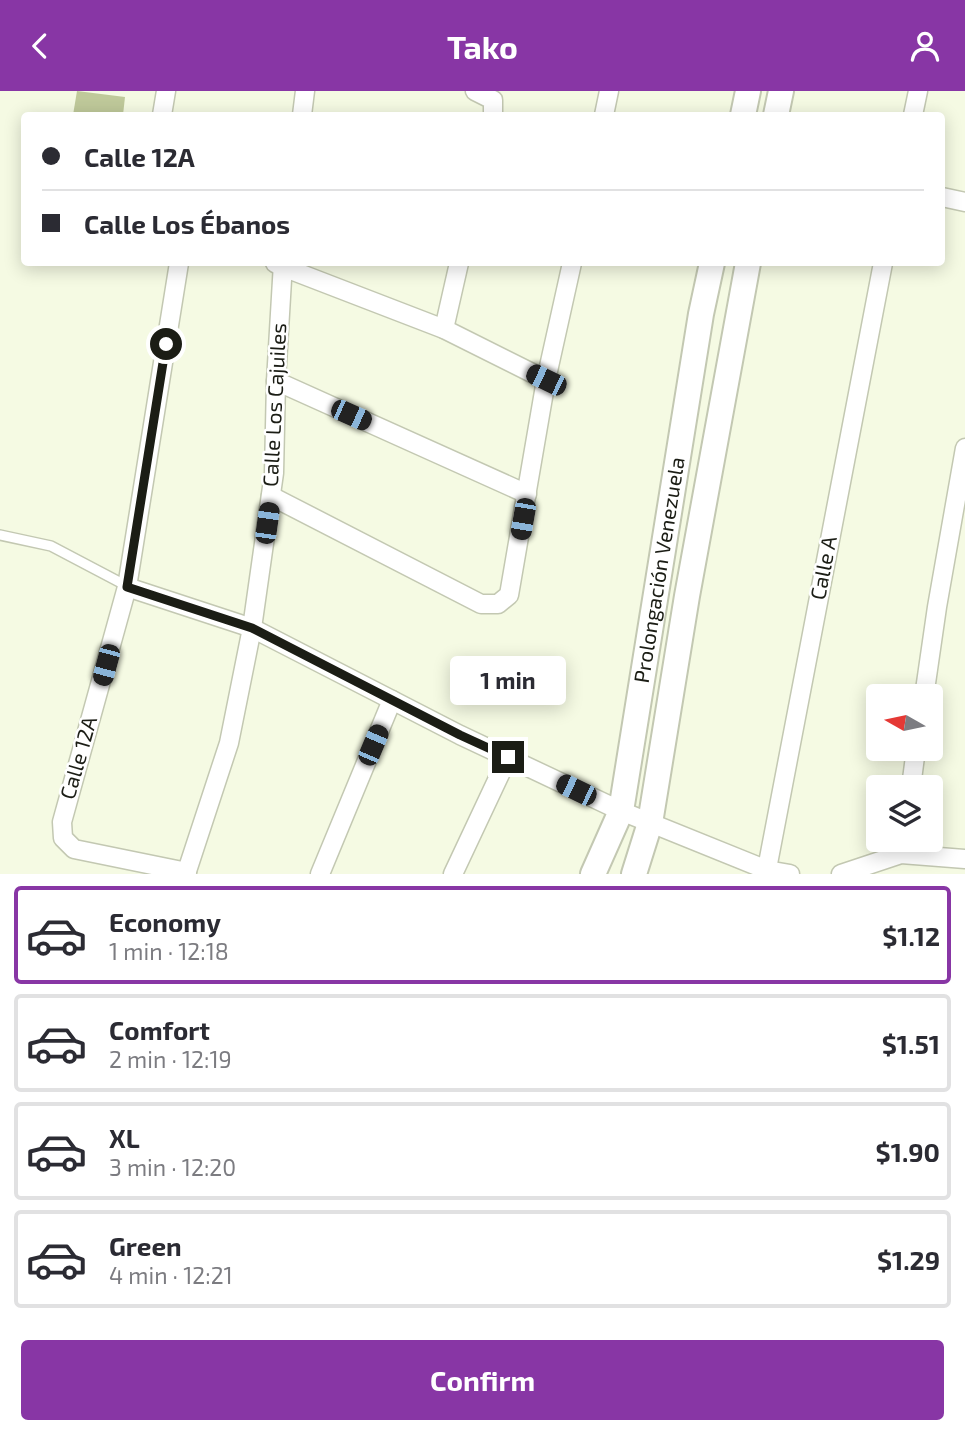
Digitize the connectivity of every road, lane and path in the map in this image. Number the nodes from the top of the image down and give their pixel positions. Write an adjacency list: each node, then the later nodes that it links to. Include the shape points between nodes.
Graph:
1 (166, 91): 8 (street)
2 (305, 91): 9 (street)
3 (475, 91): 10 (street, via 493,100)
4 (609, 91): 11 (street)
5 (748, 91): 12 (street)
6 (781, 91): 13 (street)
7 (918, 91): 14 (street)
8 (162, 112)
9 (302, 112)
10 (493, 112)
11 (605, 112)
12 (744, 112)
13 (777, 112)
14 (914, 112)
15 (945, 198): 16 (street)
16 (965, 202)
17 (178, 266): 32 (street, Calle 12A)
18 (280, 266): 27 (street, Calle Los Cajuiles)
19 (285, 266): 25 (street)
20 (457, 266): 25 (street)
21 (571, 266): 26 (street)
22 (711, 266): 37 (street, Prolongación Venezuela)
23 (747, 266): 38 (street, Prolongación Venezuela)
24 (882, 266): 42 (street, Calle A)
25 (444, 329): 26 (street)
26 (546, 380): 29 (street)
27 (276, 381): 29 (street); 30 (street, Calle Los Cajuiles)
28 (965, 448): 34 (street)
29 (527, 494): 30 (street, via 509,595 498,604 481,604)
30 (271, 496): 33 (street, Calle Los Cajuiles)
31 (0, 535): 32 (lane, via 51,546)
32 (127, 587): 33 (street); 43 (street, Calle 12A, via 62,822 63,838 74,849)
33 (252, 628): 35 (street); 43 (street, Calle Los Cajuiles, via 229,743)
34 (926, 684)
35 (392, 700): 36 (street); 44 (street)
36 (508, 757): 37 (street); 45 (street)
37 (621, 811): 38 (street); 46 (street, Prolongación Venezuela)
38 (650, 823): 42 (street); 47 (street, Prolongación Venezuela)
39 (891, 852): 49 (street)
40 (928, 852): 41 (street)
41 (965, 859)
42 (766, 872): 48 (street)
43 (186, 873)
44 (320, 874)
45 (453, 874)
46 (593, 874)
47 (634, 874)
48 (790, 874)
49 (841, 874)

